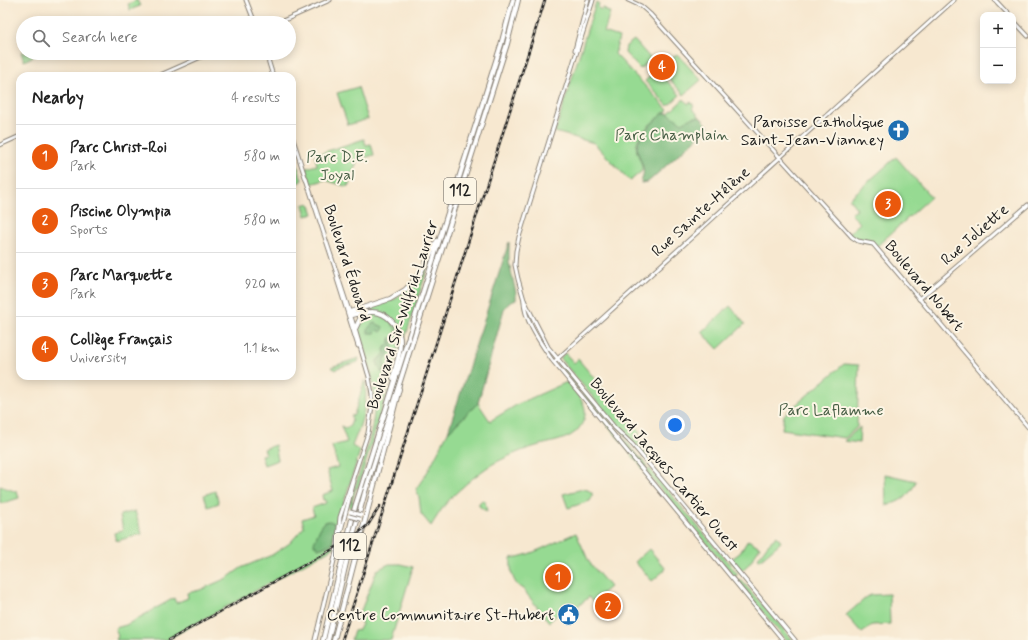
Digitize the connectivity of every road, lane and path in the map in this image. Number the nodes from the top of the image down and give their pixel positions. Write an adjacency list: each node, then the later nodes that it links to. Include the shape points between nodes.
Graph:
1 (246, 0): 11 (street)
2 (330, 0): 12 (street)
3 (513, 0): 25 (highway, Boulevard Sir-Wilfrid-Laurier / 112)
4 (518, 0): 34 (highway, Boulevard Sir-Wilfrid-Laurier / 112, via 507,44)
5 (588, 0): 15 (street, Boulevard Jacques-Cartier Ouest)
6 (593, 0): 15 (street, Boulevard Jacques-Cartier Ouest)
7 (628, 0): 23 (street, Boulevard Nobert, via 648,12)
8 (954, 0): 23 (street, Rue Sainte-Hélène)
9 (995, 0): 10 (street)
10 (1006, 12)
11 (252, 16)
12 (294, 16)
13 (1016, 23): 14 (street)
14 (1028, 36)
15 (575, 53): 27 (street, Boulevard Jacques-Cartier Ouest, via 516,251 515,265)
16 (194, 60): 18 (street)
17 (268, 60): 19 (street)
18 (167, 72)
19 (272, 72)
20 (16, 138): 21 (street)
21 (0, 145)
22 (296, 148): 29 (street, Boulevard Édouard)
23 (779, 157): 26 (street, Boulevard Nobert, via 854,240 874,244); 32 (street, Rue Sainte-Hélène)
24 (1028, 205): 26 (street, Rue Joliette)
25 (442, 234): 29 (highway, via 422,272 407,289 392,299); 35 (highway, Boulevard Sir-Wilfrid-Laurier / 112)
26 (920, 299): 36 (street, Boulevard Nobert)
27 (524, 300): 32 (street, Boulevard Jacques-Cartier Ouest); 33 (street, Boulevard Jacques-Cartier Ouest, via 532,326)
28 (368, 312): 29 (highway); 30 (highway); 35 (highway, via 379,313 389,319 400,337 400,350)
29 (349, 314): 30 (street, Boulevard Édouard); 31 (street, Boulevard Édouard)
30 (355, 329): 31 (street, Boulevard Édouard)
31 (362, 355): 37 (street, Boulevard Édouard, via 370,383 370,427)
32 (557, 359): 33 (street, Rue Sainte-Hélène); 44 (street, Boulevard Jacques-Cartier Ouest, via 615,428 632,444)
33 (554, 362): 43 (street, Boulevard Jacques-Cartier Ouest)
34 (404, 367): 38 (highway, via 396,407); 41 (highway, Boulevard Sir-Wilfrid-Laurier / 112, via 357,518)
35 (389, 400): 40 (highway, Boulevard Sir-Wilfrid-Laurier / 112, via 355,507)
36 (1028, 427)
37 (344, 513): 38 (street, bridge); 39 (street, Boulevard Édouard)
38 (363, 518): 42 (highway)
39 (315, 640)
40 (323, 640)
41 (328, 640)
42 (334, 640)
43 (783, 640)
44 (795, 640)

